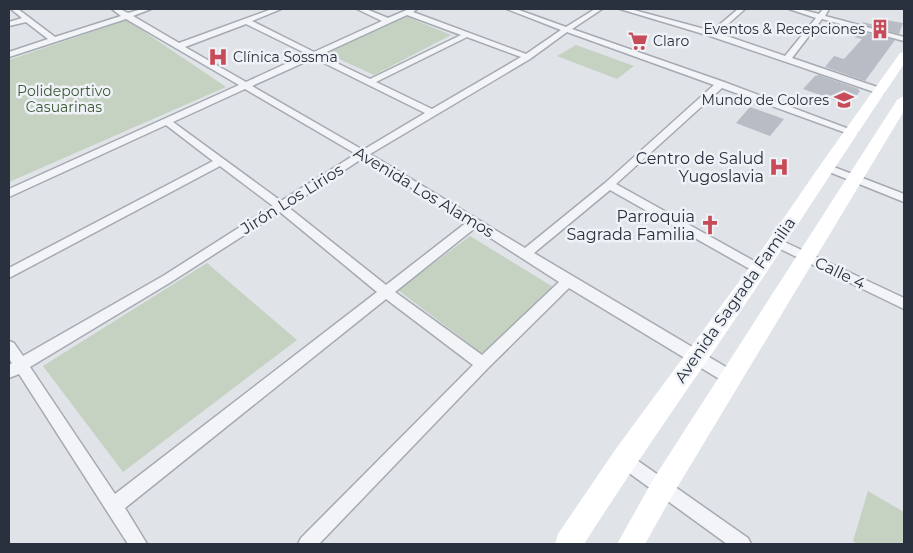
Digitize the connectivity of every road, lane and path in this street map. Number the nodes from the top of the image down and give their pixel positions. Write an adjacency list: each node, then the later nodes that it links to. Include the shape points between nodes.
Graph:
1 (14, 9): 15 (street)
2 (116, 9): 13 (street, Avenida Los Alamos)
3 (148, 9): 13 (street)
4 (278, 9): 17 (street)
5 (360, 9): 16 (street)
6 (510, 9): 19 (street)
7 (599, 9): 19 (street, Jirón Los Lirios)
8 (623, 9): 21 (street)
9 (740, 9): 21 (street)
10 (792, 9): 14 (street)
11 (826, 9): 14 (street)
12 (410, 10): 16 (street); 20 (street)
13 (127, 16): 23 (street); 24 (street, Avenida Los Alamos)
14 (820, 17): 22 (street); 28 (street)
15 (27, 19): 18 (street); 23 (street)
16 (387, 20): 25 (street)
17 (246, 21): 24 (street); 25 (street)
18 (9, 24)
19 (566, 29): 27 (street, Jirón Los Lirios); 31 (street)
20 (468, 34): 27 (street); 30 (street)
21 (713, 34): 28 (street)
22 (904, 39)
23 (54, 40): 26 (street)
24 (179, 46): 32 (street, Avenida Los Alamos)
25 (313, 53): 30 (street); 32 (street)
26 (9, 55)
27 (527, 58): 35 (street, Jirón Los Lirios)
28 (788, 58): 33 (street)
29 (902, 64): 33 (main road, Avenida Sagrada Familia)
30 (370, 82): 35 (street)
31 (721, 84): 37 (street); 42 (street)
32 (245, 85): 36 (street); 38 (street, Avenida Los Alamos)
33 (880, 91): 37 (main road, Avenida Sagrada Familia)
34 (904, 100): 41 (main road, Avenida Sagrada Familia)
35 (432, 113): 38 (street, Jirón Los Lirios)
36 (167, 122): 39 (street); 43 (street)
37 (852, 132): 40 (main road, Avenida Sagrada Familia)
38 (363, 154): 45 (street, Jirón Los Lirios); 46 (street, Avenida Los Alamos)
39 (222, 161): 45 (street); 51 (street)
40 (826, 167): 41 (street); 47 (main road, Avenida Sagrada Familia)
41 (854, 178): 44 (street); 49 (main road, Avenida Sagrada Familia)
42 (609, 185): 48 (street); 50 (street)
43 (9, 193)
44 (904, 198)
45 (280, 206): 53 (street); 58 (street, Jirón Los Lirios, via 167,279)
46 (475, 222): 48 (street, Avenida Los Alamos); 53 (street)
47 (776, 242): 49 (street, Calle 4); 50 (main road, Avenida Sagrada Familia)
48 (525, 254): 52 (street, Avenida Los Alamos)
49 (807, 257): 54 (street, Calle 4); 59 (main road, Avenida Sagrada Familia)
50 (759, 269): 56 (main road, Avenida Sagrada Familia)
51 (9, 273)
52 (568, 281): 56 (street, Avenida Los Alamos); 57 (street)
53 (387, 293): 57 (street); 62 (street)
54 (904, 304)
55 (9, 347): 58 (street)
56 (696, 356): 59 (street, Avenida Los Alamos); 60 (main road, Avenida Sagrada Familia)
57 (483, 364): 64 (street)
58 (14, 368): 62 (street)
59 (731, 378): 61 (main road, Avenida Sagrada Familia)
60 (624, 459): 61 (street); 65 (main road, Avenida Sagrada Familia)
61 (663, 487): 66 (main road, Avenida Sagrada Familia); 67 (street)
62 (114, 506): 63 (street)
63 (138, 544)
64 (307, 544)
65 (568, 544)
66 (630, 544)
67 (742, 544)

